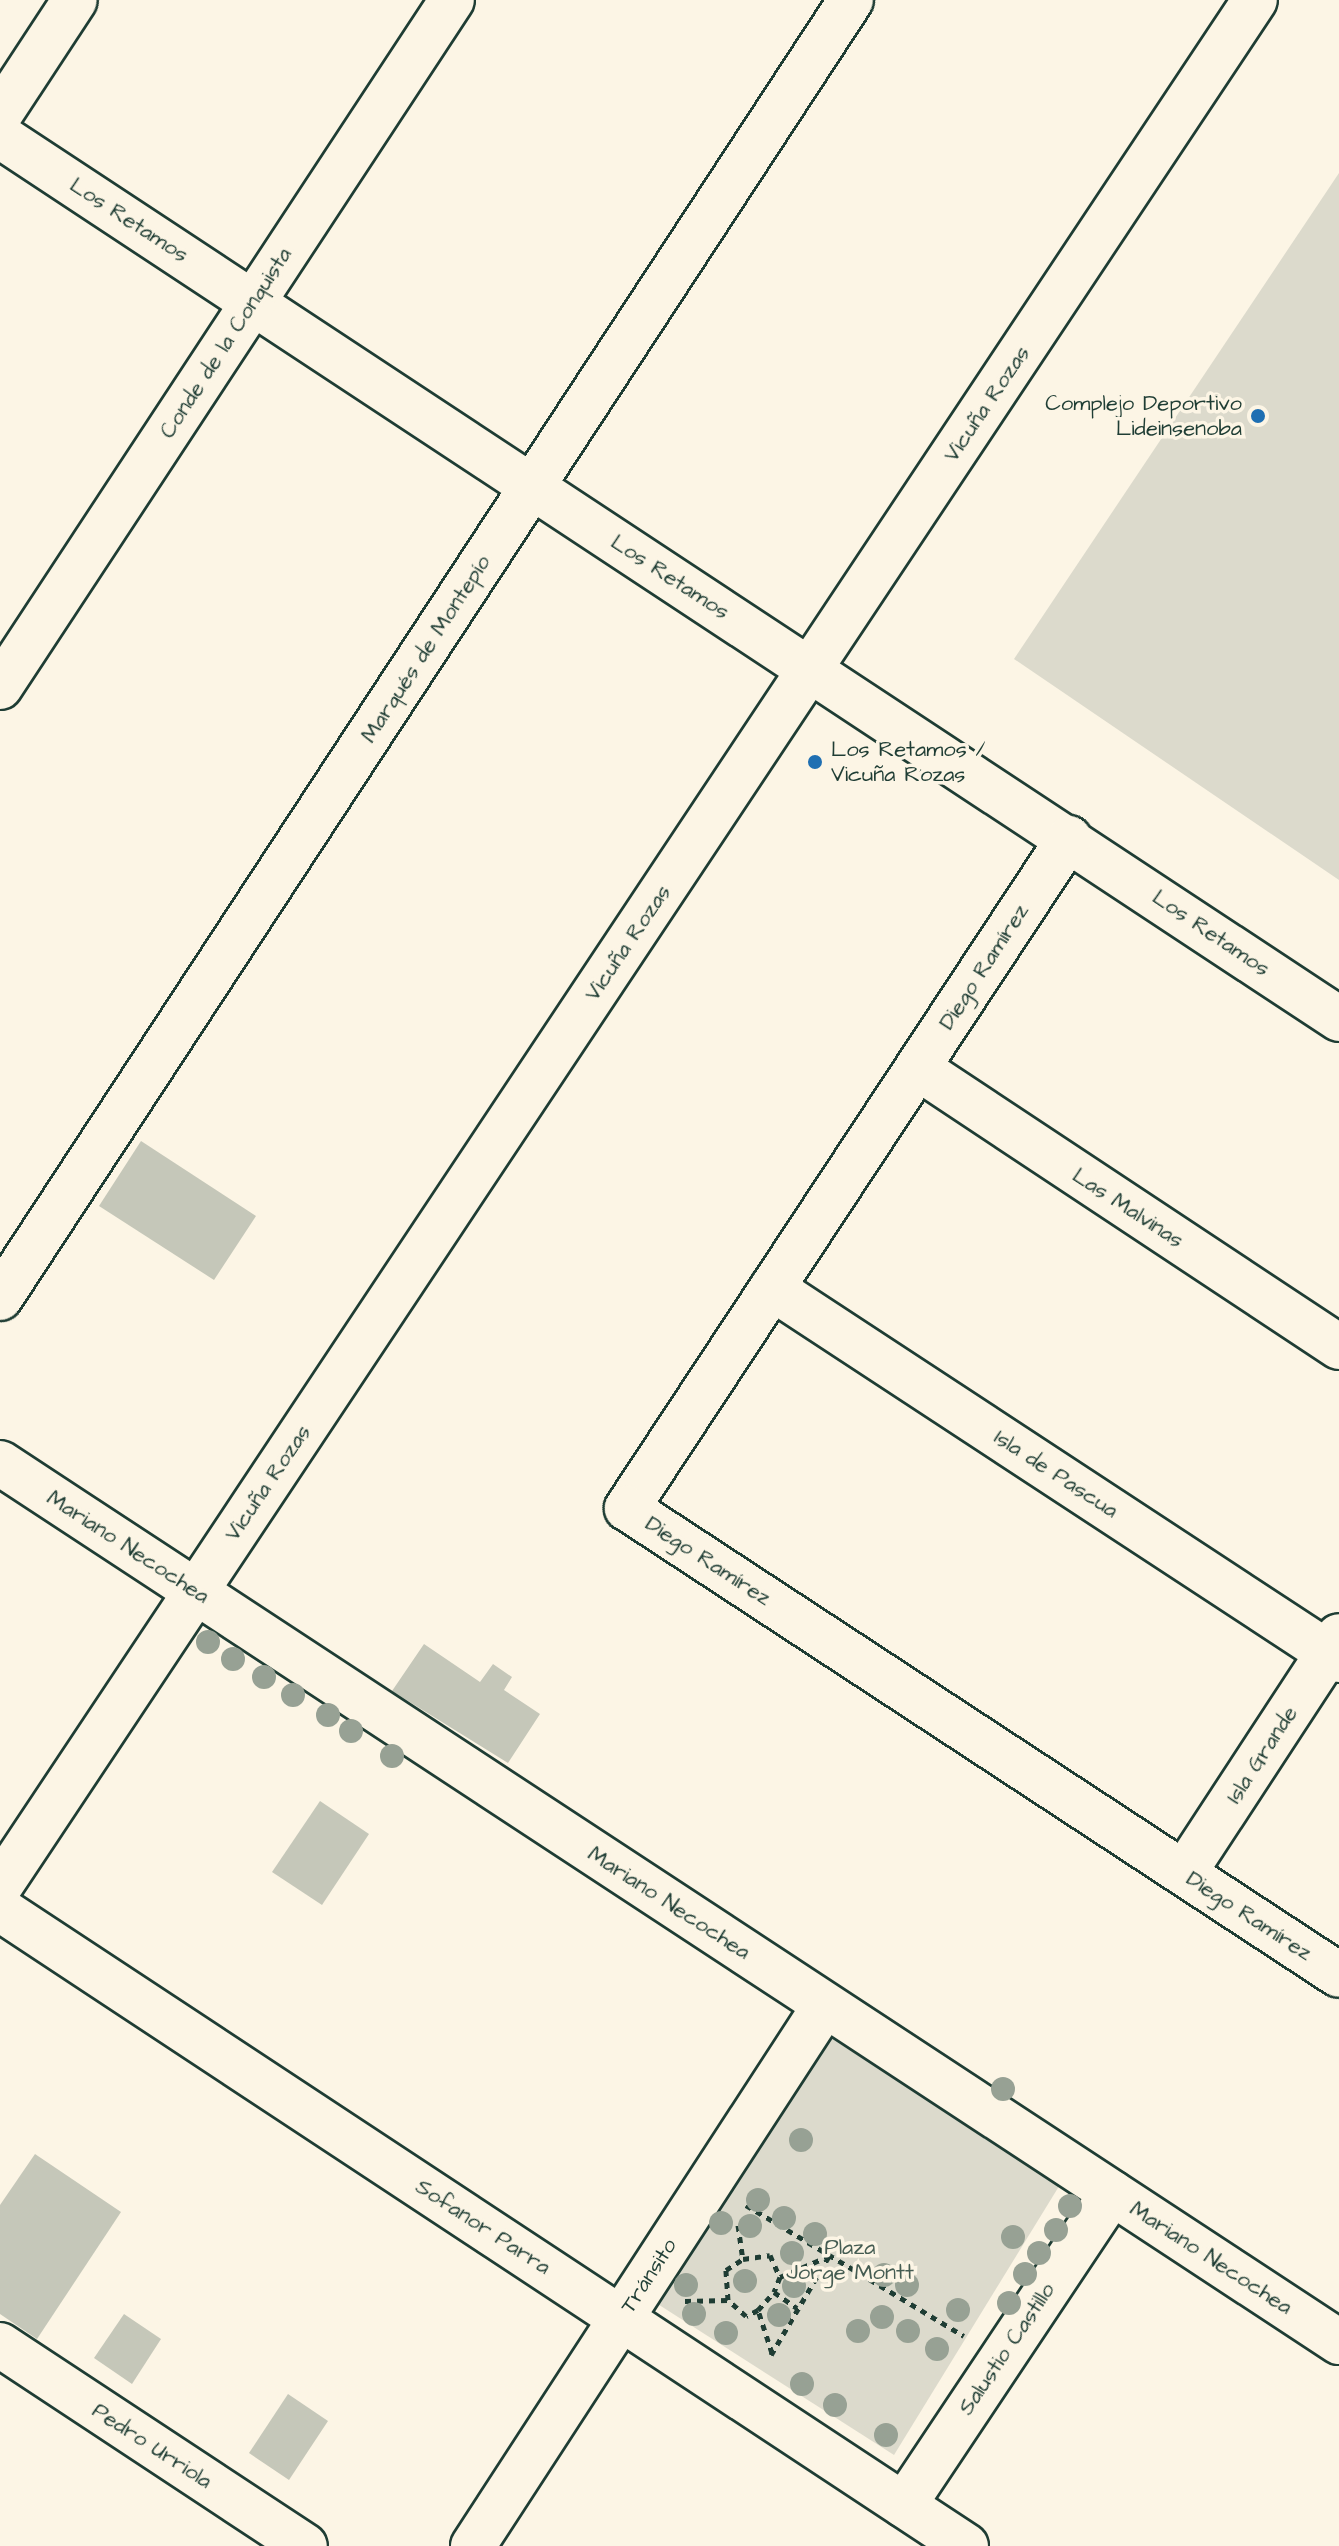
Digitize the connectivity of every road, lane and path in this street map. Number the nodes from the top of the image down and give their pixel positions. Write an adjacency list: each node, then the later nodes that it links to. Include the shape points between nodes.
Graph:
1 (75, 0): 5 (street)
2 (452, 0): 7 (street, Conde de la Conquista)
3 (851, 0): 8 (street, Marqués de Montepío)
4 (1255, 0): 9 (street, Vicuña Rozas)
5 (0, 114)
6 (0, 136): 7 (street, Los Retamos)
7 (253, 302): 8 (street, Los Retamos); 10 (street, Conde de la Conquista)
8 (533, 487): 9 (street, Los Retamos); 15 (street, Marqués de Montepío)
9 (810, 670): 11 (street, Los Retamos); 18 (street, Vicuña Rozas)
10 (0, 687)
11 (1069, 838): 12 (street, Los Retamos); 13 (street, Diego Ramírez)
12 (1339, 1019)
13 (918, 1068): 14 (street, Diego Ramírez); 16 (street, Las Malvinas)
14 (772, 1288): 19 (street, Isla de Pascua); 20 (street, Diego Ramírez, via 627,1508)
15 (0, 1298)
16 (1339, 1347)
17 (0, 1463): 18 (street, Mariano Necochea)
18 (196, 1592): 21 (street, Vicuña Rozas); 24 (street, Mariano Necochea)
19 (1335, 1650): 20 (street, Isla Grande)
20 (1184, 1873): 23 (street, Diego Ramírez)
21 (0, 1886)
22 (0, 1909): 34 (street, Sofanor Parra)
23 (1339, 1975)
24 (825, 2005): 25 (street, Mariano Necochea); 34 (street, Tránsito)
25 (1112, 2193): 36 (street, Mariano Necochea); 40 (street, Salustio Castillo)
26 (734, 2198): 28 (path)
27 (736, 2214): 29 (path)
28 (829, 2256): 30 (path); 32 (path); 35 (path)
29 (743, 2259): 30 (path, via 770,2255); 33 (path, via 726,2270 728,2300 746,2316)
30 (780, 2277): 31 (path)
31 (774, 2292): 32 (path); 33 (path)
32 (797, 2308): 38 (path)
33 (758, 2310): 38 (path)
34 (621, 2319): 40 (street, Sofanor Parra); 42 (street, Tránsito)
35 (975, 2342)
36 (1339, 2342)
37 (0, 2345): 41 (street, Pedro Urriola)
38 (772, 2353): 39 (path)
39 (765, 2364)
40 (904, 2505): 43 (street, Sofanor Parra)
41 (305, 2546)
42 (473, 2546)
43 (966, 2546)

